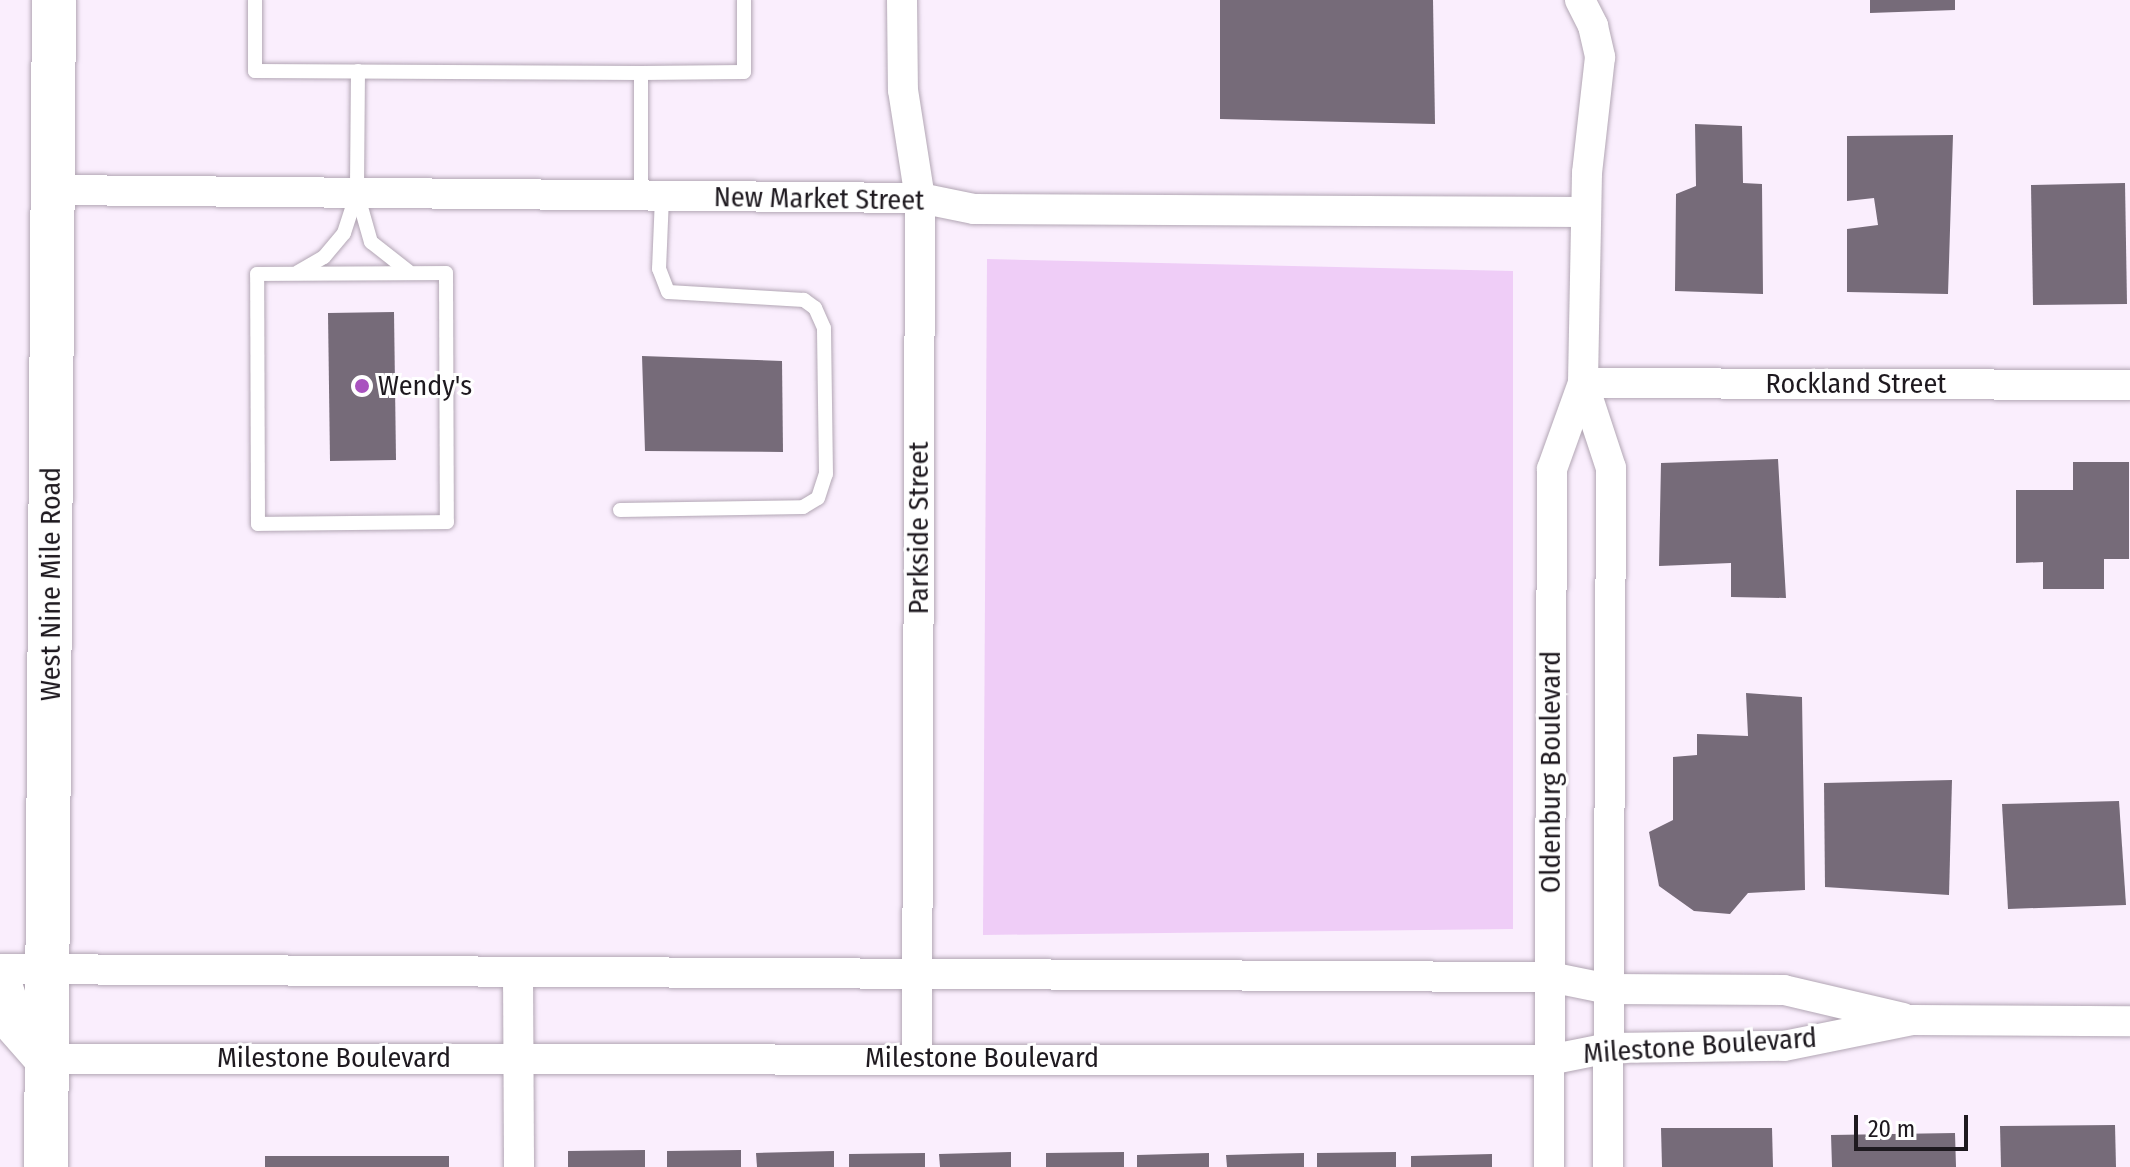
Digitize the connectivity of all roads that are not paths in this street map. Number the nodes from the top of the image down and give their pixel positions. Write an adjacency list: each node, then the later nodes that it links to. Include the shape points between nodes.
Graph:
1 (54, 0): 8 (main road, West Nine Mile Road)
2 (255, 0): 6 (lane, via 255,71)
3 (744, 0): 7 (lane, via 744,72)
4 (902, 0): 11 (street, Parkside Street, via 903,90)
5 (1580, 0): 12 (street, Oldenburg Boulevard, via 1600,57)
6 (358, 71): 7 (lane); 9 (lane)
7 (641, 73): 10 (lane)
8 (53, 190): 9 (street, New Market Street); 19 (main road, West Nine Mile Road)
9 (357, 193): 10 (street, New Market Street); 13 (lane, via 371,242); 14 (lane, via 344,233 324,257)
10 (651, 196): 11 (street, New Market Street); 17 (lane, via 659,269 668,292 804,300 815,308 824,328 826,474 818,498 803,507)
11 (920, 198): 12 (street, New Market Street, via 974,209); 21 (street, Parkside Street)
12 (1585, 212): 15 (street, Oldenburg Boulevard)
13 (412, 273): 14 (lane); 14 (lane, via 446,273 447,522 258,524 257,274)
14 (295, 274)
15 (1583, 383): 16 (street, Rockland Street); 22 (street, Oldenburg Boulevard, via 1552,469); 24 (street, Oldenburg Boulevard, via 1611,468)
16 (2130, 385)
17 (620, 510)
18 (0, 969): 19 (street, Milestone Boulevard)
19 (48, 969): 20 (street, Milestone Boulevard); 30 (main road, West Nine Mile Road)
20 (518, 973): 21 (street, Milestone Boulevard); 28 (street)
21 (918, 974): 22 (street, Milestone Boulevard); 29 (street, Parkside Street)
22 (1550, 977): 24 (street, Milestone Boulevard); 31 (street, Oldenburg Boulevard)
23 (0, 985): 30 (main road, via 11,1018)
24 (1609, 989): 25 (street, Milestone Boulevard, via 1784,990); 27 (street, Oldenburg Boulevard)
25 (1913, 1020): 26 (street, Milestone Boulevard); 27 (street, Milestone Boulevard, via 1784,1046)
26 (2130, 1021)
27 (1609, 1048): 31 (street, Milestone Boulevard); 35 (street, Oldenburg Boulevard)
28 (519, 1056): 29 (street, Milestone Boulevard); 30 (street, Milestone Boulevard); 33 (street)
29 (917, 1057): 31 (street, Milestone Boulevard)
30 (47, 1059): 32 (main road, West Nine Mile Road)
31 (1549, 1060): 34 (street, Oldenburg Boulevard)
32 (46, 1167)
33 (519, 1167)
34 (1549, 1167)
35 (1608, 1167)

